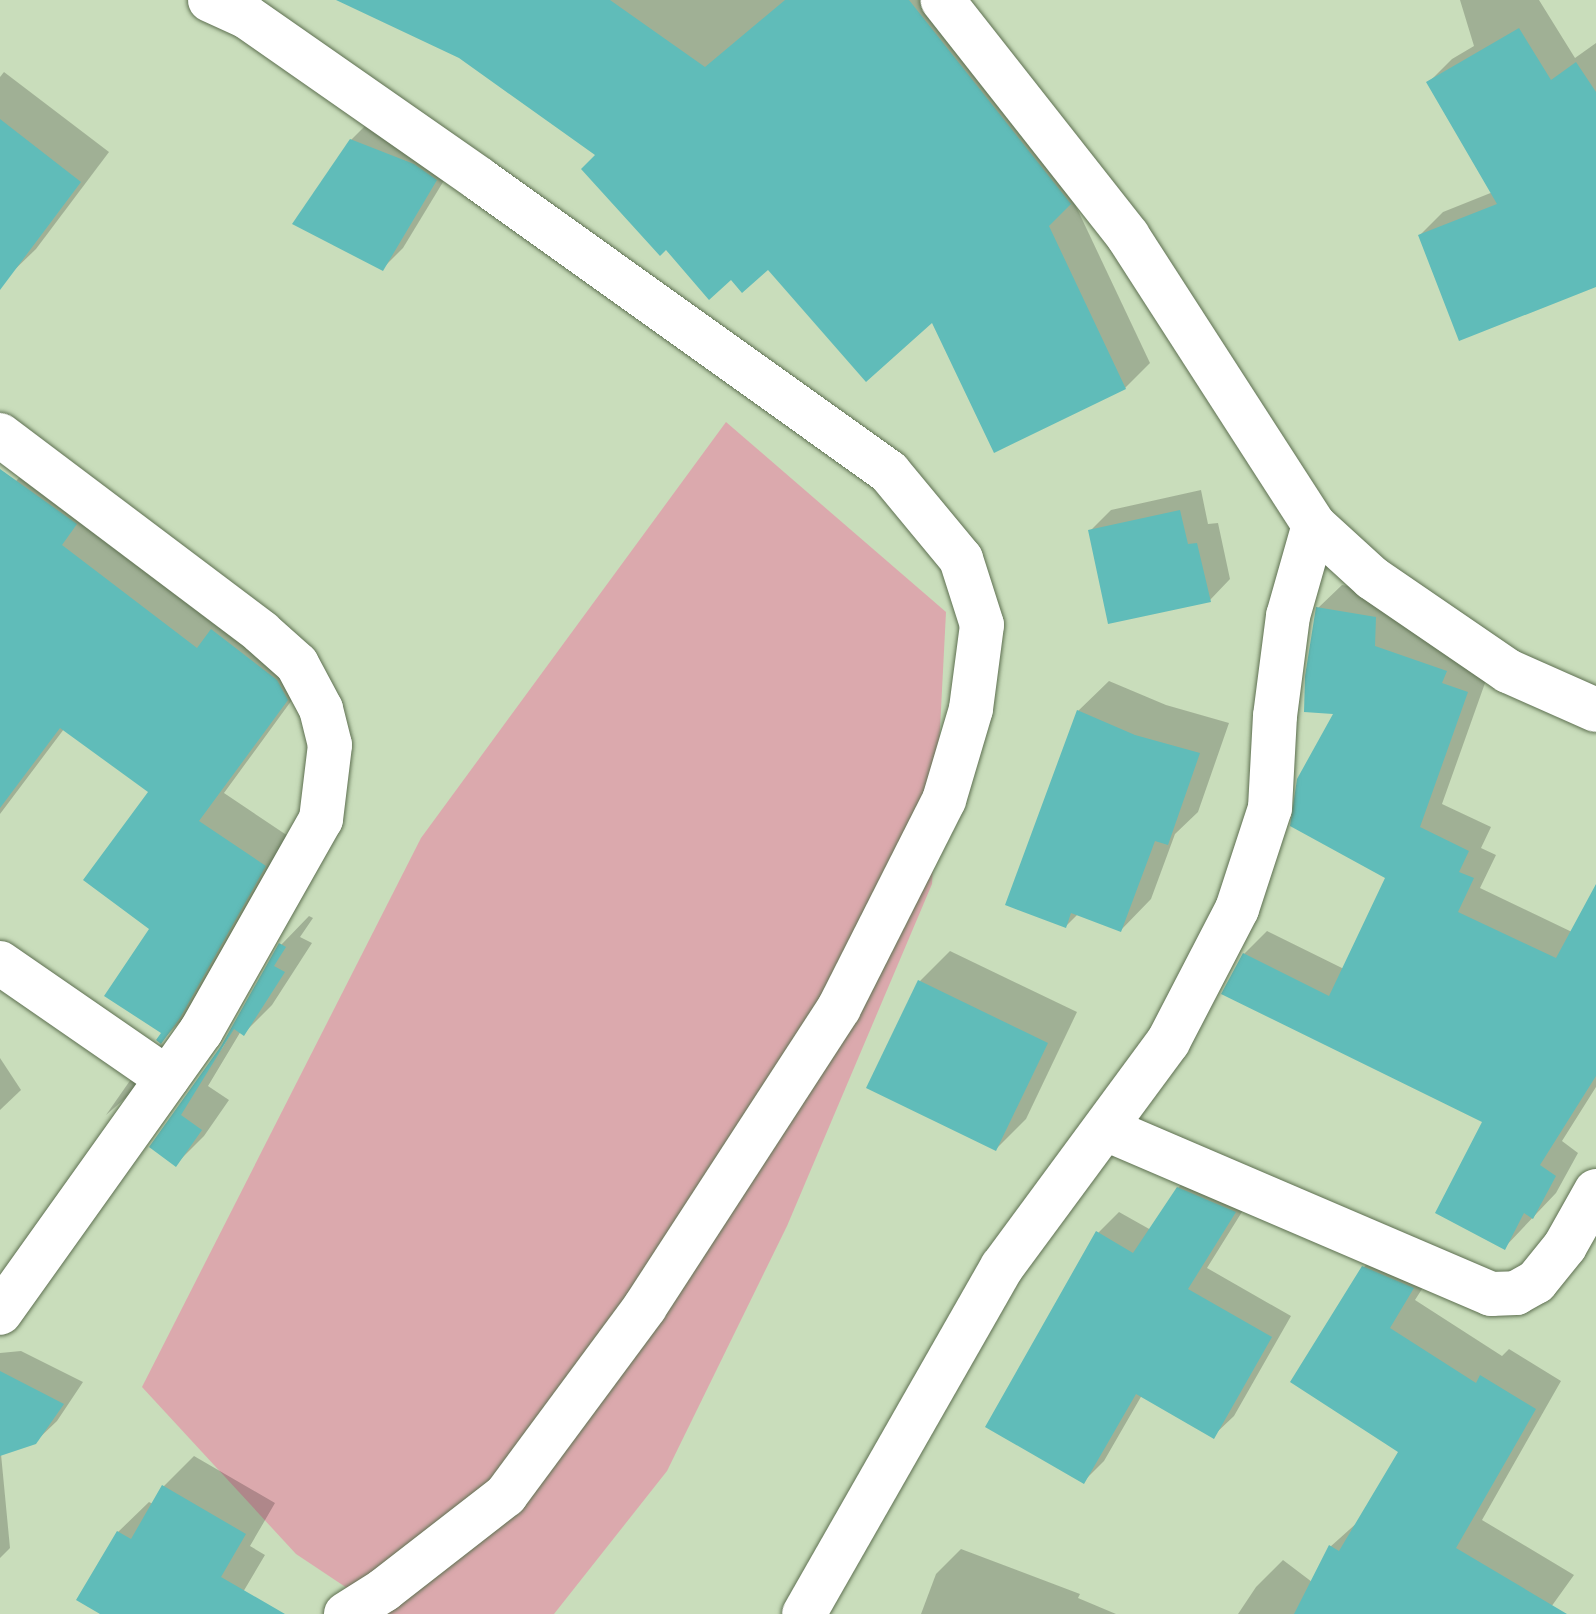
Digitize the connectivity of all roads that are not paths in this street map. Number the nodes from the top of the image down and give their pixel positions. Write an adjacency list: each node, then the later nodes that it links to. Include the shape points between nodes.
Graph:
1 (210, 0): 11 (street, via 247,17 889,472 961,559 982,625 971,709 944,800 839,1008 645,1307 506,1495)
2 (942, 0): 4 (street, via 1128,236)
3 (0, 435): 7 (street, via 261,632 297,664 321,709 330,745 321,819 201,1031)
4 (1314, 525): 5 (street, via 1372,578 1508,671); 8 (street, via 1288,616 1270,808 1237,909 1168,1042)
5 (1596, 710)
6 (0, 963): 7 (street)
7 (167, 1078): 10 (street)
8 (1106, 1129): 9 (street, via 1491,1294 1516,1293 1536,1282 1565,1246); 12 (street, via 1002,1267)
9 (1596, 1191)
10 (0, 1313)
11 (346, 1614)
12 (804, 1614)

